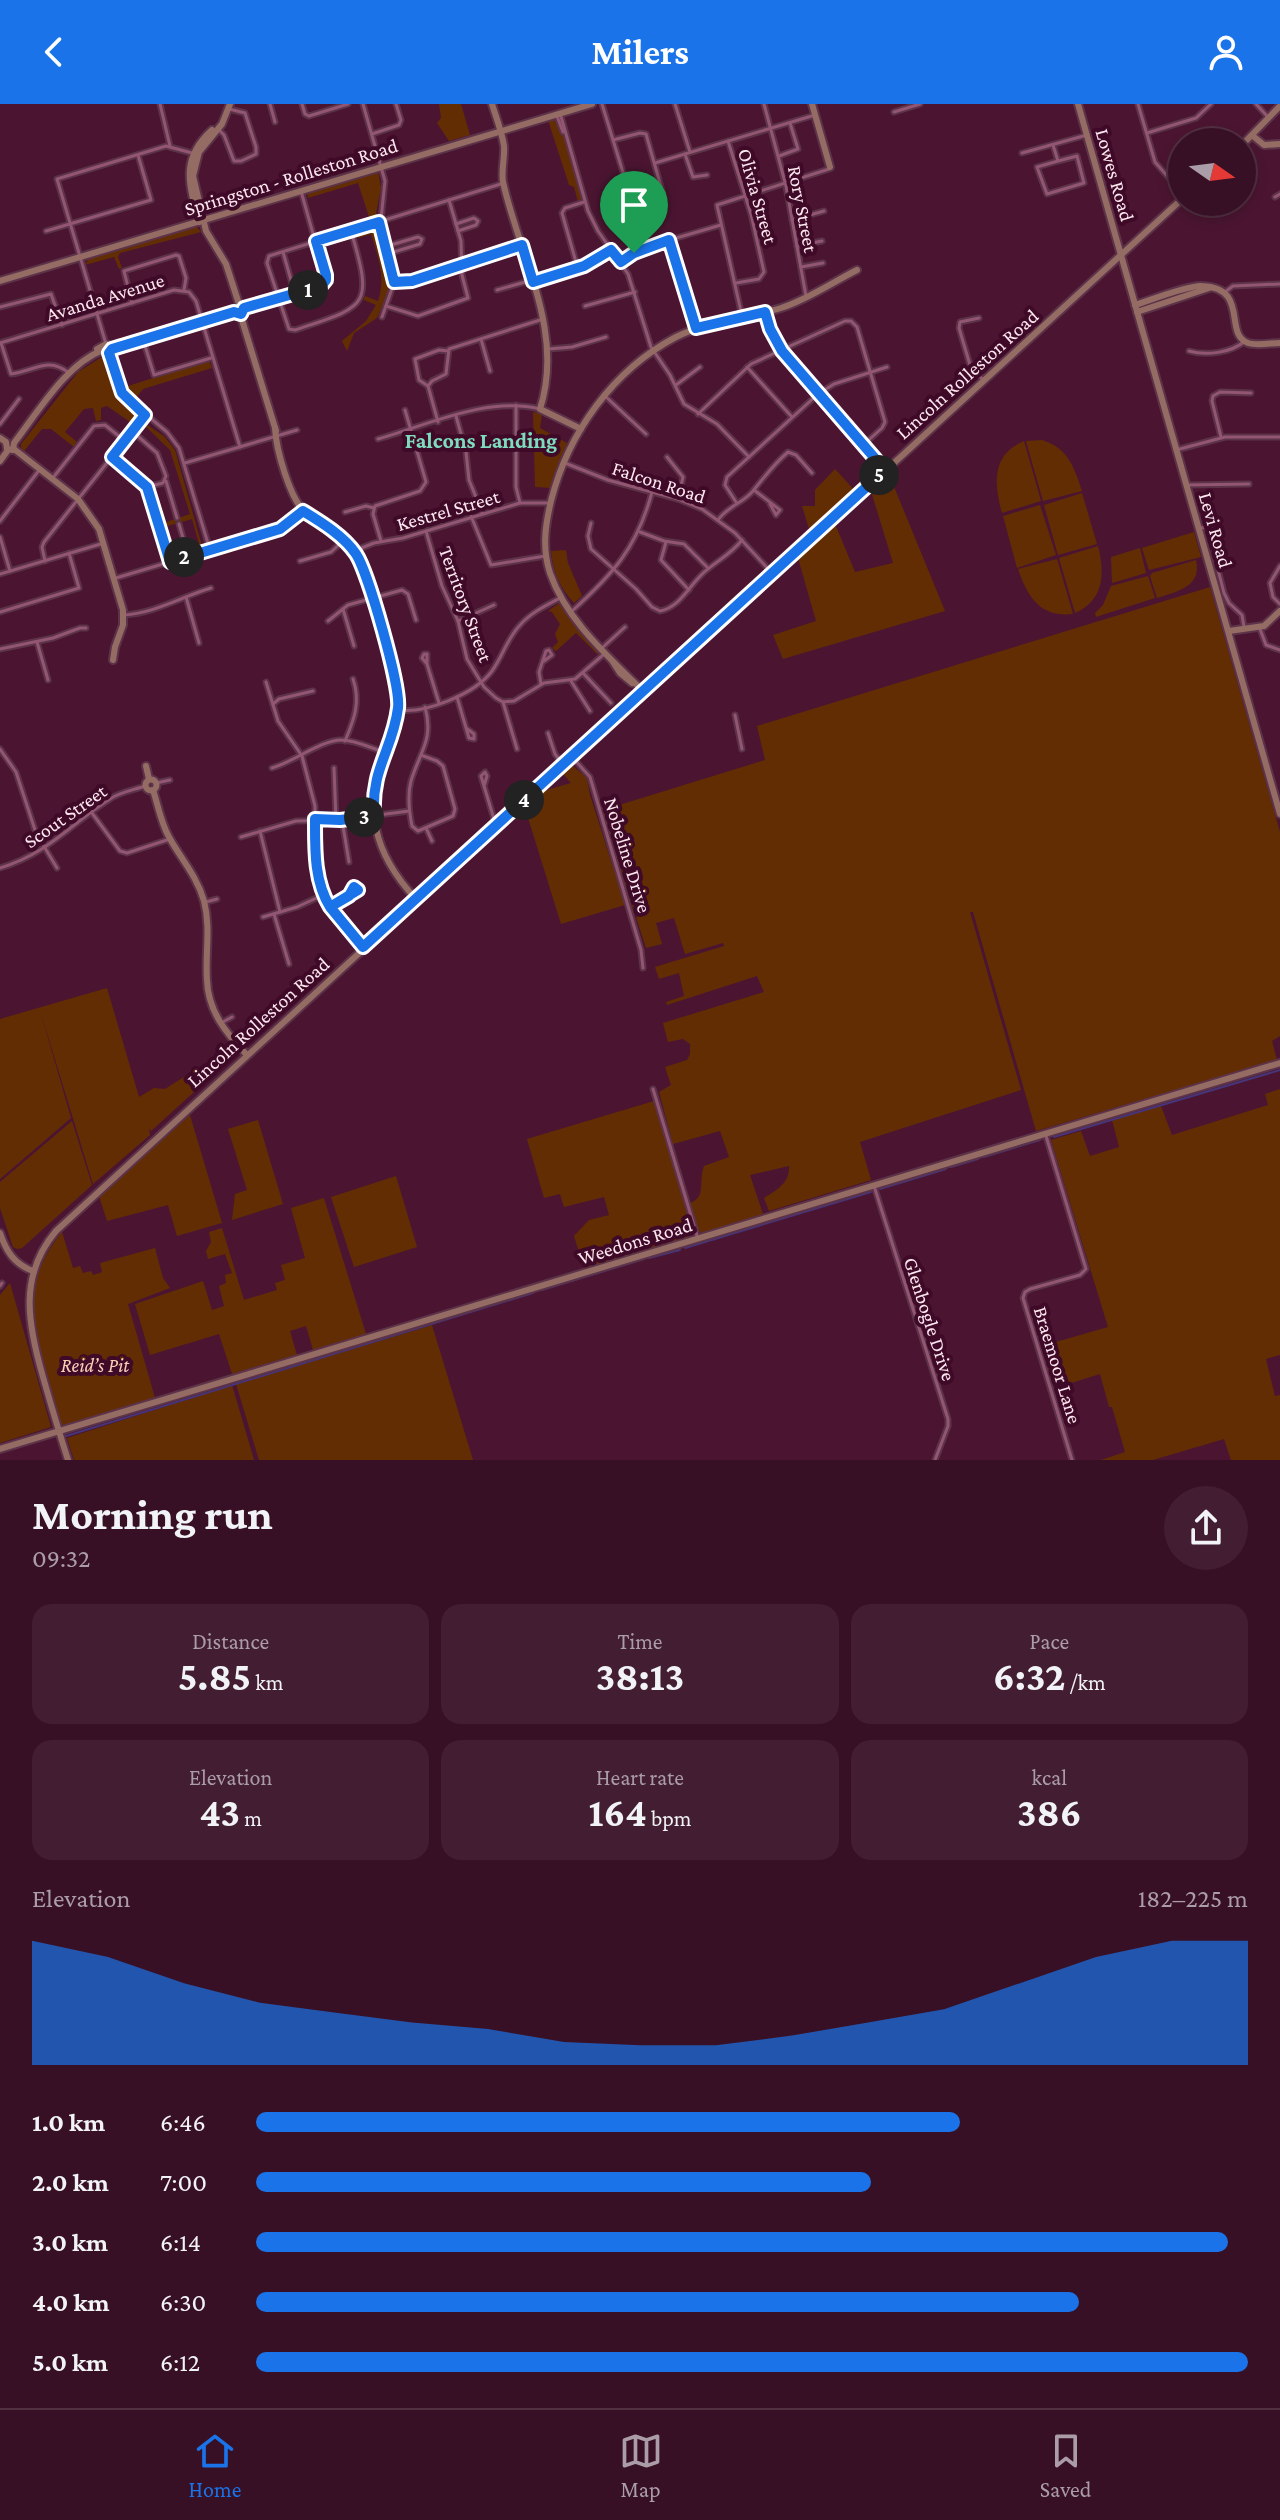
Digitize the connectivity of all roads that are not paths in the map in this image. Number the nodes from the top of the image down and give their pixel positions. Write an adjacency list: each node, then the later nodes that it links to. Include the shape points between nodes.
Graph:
1 (160, 104): 39 (street)
2 (270, 104): 25 (street)
3 (302, 104): 4 (street, via 309,116)
4 (348, 104)
5 (363, 104): 32 (street)
6 (396, 104): 32 (street, via 399,125)
7 (492, 104): 29 (street)
8 (592, 104): 22 (street, Springston - Rolleston Road)
9 (602, 104): 35 (street)
10 (675, 104): 40 (street)
11 (764, 104): 27 (street, Rory Street)
12 (812, 104): 23 (street)
13 (920, 104): 19 (street)
14 (1078, 104): 33 (street, Lowes Road)
15 (1138, 104): 31 (street)
16 (1211, 104): 31 (street, via 1196,118)
17 (1256, 104): 24 (street)
18 (228, 106): 28 (street); 28 (street, via 245,113 256,154 234,161); 42 (street)
19 (903, 106): 21 (street)
20 (1280, 106): 24 (street)
21 (894, 112)
22 (558, 114): 29 (street, Springston - Rolleston Road); 56 (street)
23 (815, 115): 26 (street); 48 (street)
24 (1270, 119): 30 (street)
25 (275, 122)
26 (790, 123): 27 (street); 44 (street, via 798,149)
27 (772, 128): 36 (street); 44 (street, Rory Street)
28 (218, 129): 42 (street)
29 (500, 131): 47 (street, Springston - Rolleston Road); 51 (street)
30 (1256, 132)
31 (1146, 133): 50 (street)
32 (372, 134): 47 (street)
33 (1087, 135): 38 (street); 68 (street, Lowes Road)
34 (1256, 136): 37 (street, via 1264,145)
35 (613, 140): 46 (street, via 644,133); 46 (street, via 635,207 663,197)
36 (728, 141): 40 (street); 54 (street, Olivia Street)
37 (1279, 144)
38 (1053, 145): 41 (street); 45 (street)
39 (170, 146): 42 (street); 43 (street)
40 (688, 153): 46 (street); 49 (street, via 693,177)
41 (1022, 153)
42 (196, 154): 59 (street, via 189,177)
43 (138, 155): 62 (street, via 57,179); 62 (street, via 151,200)
44 (778, 157): 52 (street, Rory Street)
45 (1058, 161): 45 (street, via 1077,156 1084,183 1047,194 1037,167)
46 (655, 163)
47 (382, 167): 53 (street, Springston - Rolleston Road); 61 (street, via 386,189)
48 (830, 167): 52 (street)
49 (707, 175)
50 (1168, 179)
51 (504, 183): 55 (street); 74 (street)
52 (785, 183): 54 (street); 60 (street, Rory Street)
53 (301, 191): 59 (street, Springston - Rolleston Road); 71 (street)
54 (745, 195): 64 (street, via 717,205); 94 (street, Olivia Street, via 764,273 759,279)
55 (449, 200): 61 (street); 63 (street)
56 (585, 201): 78 (street); 88 (street, via 562,213)
57 (1168, 210): 73 (street, Lincoln Rolleston Road)
58 (824, 211): 60 (street)
59 (201, 220): 82 (street, Springston - Rolleston Road); 108 (street)
60 (792, 220): 75 (street, Rory Street)
61 (379, 222): 66 (street); 76 (street)
62 (70, 224): 65 (street); 82 (street)
63 (456, 224): 67 (street); 67 (street, via 478,221)
64 (721, 225): 70 (street); 94 (street)
65 (46, 231)
66 (351, 231): 71 (street); 102 (street, via 364,277 361,297 353,307 336,318 293,330 286,325)
67 (458, 231): 85 (street)
68 (1114, 231): 73 (street, via 1124,244); 81 (street, Lowes Road)
69 (406, 240): 76 (street); 77 (street); 77 (street, via 422,239)
70 (669, 240): 83 (street); 117 (street)
71 (316, 241): 79 (street); 100 (street, via 326,280)
72 (822, 241): 75 (street)
73 (1133, 244): 81 (street, Lincoln Rolleston Road)
74 (522, 245): 85 (street); 91 (street)
75 (797, 246): 86 (street, Rory Street)
76 (384, 247): 80 (street)
77 (408, 247): 80 (street)
78 (611, 250): 83 (street); 88 (street)
79 (283, 252): 100 (street); 102 (street, via 267,257)
80 (387, 254): 92 (street)
81 (1121, 255): 87 (street, Lincoln Rolleston Road); 93 (street, Levi Road)
82 (80, 257): 90 (street, Springston - Rolleston Road); 110 (street)
83 (621, 262): 98 (street)
84 (823, 263): 86 (street)
85 (462, 265): 92 (street); 104 (street, via 465,300 416,316)
86 (801, 267): 101 (street, Rory Street)
87 (1107, 268): 93 (street, via 1120,271); 139 (street, Lincoln Rolleston Road)
88 (578, 269): 91 (street)
89 (857, 270): 101 (street)
90 (0, 281)
91 (533, 281): 97 (street); 114 (street)
92 (394, 282): 104 (street)
93 (1128, 282): 107 (street, Levi Road)
94 (735, 283): 111 (street)
95 (1280, 284): 99 (street, via 1233,286)
96 (184, 290): 103 (street, Avanda Avenue); 103 (street, via 186,278 176,255 124,271); 115 (street, Avanda Avenue, via 195,298)
97 (497, 290)
98 (635, 292): 105 (street); 127 (street)
99 (1225, 292): 107 (street, via 1201,286); 121 (street)
100 (295, 294): 102 (street)
101 (806, 296): 109 (street)
102 (278, 299): 108 (street)
103 (132, 303): 110 (street, Avanda Avenue)
104 (386, 306): 112 (street)
105 (585, 306)
106 (0, 307): 116 (street, via 51,294)
107 (1136, 308): 168 (street, Levi Road)
108 (238, 309): 115 (street); 159 (street)
109 (765, 312): 111 (street); 128 (street)
110 (97, 314): 116 (street, Avanda Avenue); 124 (street)
111 (742, 316): 117 (street)
112 (382, 317)
113 (979, 318): 139 (street, via 960,322 959,328 970,365)
114 (544, 319): 120 (street); 125 (street)
115 (202, 320): 119 (street); 130 (street, Avanda Avenue)
116 (62, 325): 122 (street, Avanda Avenue)
117 (696, 328): 127 (street)
118 (606, 337): 125 (street)
119 (143, 338): 124 (street); 130 (street, via 154,375)
120 (481, 339): 126 (street); 136 (street)
121 (1245, 341): 123 (street); 129 (street, via 1220,352)
122 (0, 343): 131 (street)
123 (1280, 343)
124 (108, 348): 137 (street); 150 (street, via 122,393)
125 (549, 349): 147 (street)
126 (448, 351): 141 (street, via 446,374); 141 (street, via 415,359 420,382)
127 (654, 351): 140 (street); 144 (street)
128 (782, 351): 134 (street); 138 (street, via 851,321); 143 (street)
129 (1189, 351)
130 (213, 358): 167 (street, Avanda Avenue)
131 (6, 362): 132 (street); 137 (street, via 13,374 50,364)
132 (0, 364)
133 (700, 367): 140 (street)
134 (747, 367): 149 (street); 152 (street)
135 (887, 367): 138 (street)
136 (490, 371)
137 (68, 372): 165 (street)
138 (871, 372): 143 (street); 166 (street, via 885,422)
139 (983, 380): 176 (street, Lincoln Rolleston Road)
140 (676, 385): 149 (street, via 684,404)
141 (428, 386): 153 (street)
142 (1251, 393): 161 (street, via 1213,396)
143 (818, 394): 152 (street); 166 (street)
144 (604, 395): 156 (street); 160 (street)
145 (19, 399): 154 (street)
146 (516, 405): 147 (street); 151 (street); 188 (street)
147 (540, 409): 156 (street)
148 (405, 410): 155 (street)
149 (698, 414): 171 (street, via 717,424)
150 (145, 415): 158 (street); 174 (street, via 172,438)
151 (456, 416): 153 (street); 194 (street)
152 (792, 417): 171 (street)
153 (438, 422): 155 (street)
154 (0, 424)
155 (411, 429): 163 (street); 191 (street, via 424,487)
156 (581, 429): 173 (street)
157 (297, 430): 159 (street)
158 (132, 431): 164 (street); 179 (street, via 157,453)
159 (276, 433): 167 (street); 192 (street)
160 (646, 434)
161 (1221, 437): 162 (street); 168 (street)
162 (1280, 437)
163 (378, 439)
164 (125, 441): 169 (street); 178 (street, via 105,425 94,426)
165 (8, 444): 172 (street); 175 (street)
166 (862, 446): 176 (street)
167 (240, 447): 174 (street)
168 (1176, 450): 181 (street, Levi Road)
169 (112, 457): 182 (street); 185 (street)
170 (667, 457): 186 (street, via 683,477)
171 (749, 457): 187 (street, via 725,481)
172 (0, 458)
173 (564, 463): 184 (street, Falcon Road); 189 (street)
174 (184, 464): 210 (street)
175 (40, 469): 178 (street); 198 (street)
176 (885, 470): 222 (street, Lincoln Rolleston Road)
177 (812, 473): 183 (street, via 788,452)
178 (52, 479): 185 (street)
179 (166, 481): 182 (street); 196 (street)
180 (1249, 484): 181 (street)
181 (1186, 485): 201 (street, Levi Road)
182 (147, 487): 217 (street)
183 (754, 490): 187 (street); 190 (street)
184 (652, 492): 186 (street, Falcon Road); 203 (street)
185 (78, 499): 209 (street); 215 (street, via 44,542)
186 (678, 499): 197 (street, Falcon Road)
187 (736, 502): 197 (street)
188 (520, 503): 189 (street, Kestrel Street); 194 (street, Kestrel Street)
189 (551, 503): 214 (street)
190 (770, 504)
191 (374, 508): 193 (street); 207 (street)
192 (307, 511): 205 (street); 210 (street, via 280,529)
193 (345, 512)
194 (482, 514): 195 (street, Kestrel Street)
195 (471, 516): 202 (street, Kestrel Street); 214 (street, via 491,565)
196 (177, 518)
197 (718, 520): 206 (street, Falcon Road)
198 (0, 521)
199 (591, 523): 220 (street, via 589,545)
200 (179, 524): 213 (street)
201 (1199, 528): 241 (street, via 1217,531 1214,554 1221,581); 244 (street, Levi Road)
202 (426, 531): 207 (street, Kestrel Street); 239 (street, Territory Street)
203 (639, 531): 208 (street); 220 (street)
204 (0, 538): 221 (street)
205 (344, 540): 211 (street); 216 (street, via 331,552)
206 (742, 540): 219 (street); 222 (street, Falcon Road)
207 (381, 541): 211 (street, Kestrel Street)
208 (666, 541): 219 (street, via 684,544); 226 (street, via 661,560)
209 (104, 543): 212 (street); 224 (street)
210 (210, 550): 213 (street)
211 (354, 551): 229 (street)
212 (69, 553): 215 (street); 234 (street, via 79,588)
213 (189, 556): 217 (street)
214 (545, 556): 228 (street)
215 (45, 561): 221 (street)
216 (300, 561)
217 (170, 562): 224 (street)
218 (1280, 566): 230 (street, via 1270,583)
219 (708, 568): 226 (street)
220 (615, 569): 226 (street, via 657,610 670,608); 235 (street)
221 (10, 571): 223 (street)
222 (772, 573): 262 (street, Lincoln Rolleston Road)
223 (0, 574)
224 (114, 578): 236 (street)
225 (211, 588): 227 (street)
226 (689, 590)
227 (186, 596): 236 (street); 246 (street)
228 (562, 597): 235 (street); 259 (street, via 519,625)
229 (372, 598): 232 (street); 237 (street, via 404,590); 269 (street, via 396,681)
230 (1280, 604)
231 (494, 605): 239 (street)
232 (343, 609): 238 (street); 247 (street)
233 (1280, 611): 242 (street)
234 (0, 612)
235 (570, 612): 250 (street)
236 (124, 615): 251 (street)
237 (416, 620)
238 (328, 621)
239 (458, 621): 259 (street, Territory Street, via 467,659)
240 (625, 627): 250 (street)
241 (1244, 627): 242 (street); 244 (street)
242 (1260, 627): 249 (street, via 1266,645)
243 (86, 628): 245 (street)
244 (1229, 631): 291 (street, Levi Road)
245 (37, 642): 248 (street); 256 (street)
246 (199, 643)
247 (354, 646)
248 (0, 649)
249 (1280, 650)
250 (607, 653): 254 (street); 262 (street)
251 (113, 660)
252 (544, 661): 260 (street)
253 (427, 664): 265 (street)
254 (583, 673): 257 (street); 266 (street)
255 (353, 679): 274 (street, via 358,701)
256 (48, 680)
257 (571, 680): 260 (street); 270 (street)
258 (266, 682): 267 (street)
259 (482, 683): 263 (street); 264 (street, Territory Street)
260 (541, 684): 264 (street)
261 (313, 691): 267 (street)
262 (642, 692): 281 (street, Lincoln Rolleston Road)
263 (457, 697): 265 (street); 272 (street)
264 (503, 702): 276 (street)
265 (439, 703): 268 (street)
266 (611, 703)
267 (273, 704): 280 (street)
268 (425, 707): 269 (street); 279 (street, via 430,725)
269 (398, 710): 278 (street)
270 (590, 711)
271 (735, 715): 277 (street)
272 (466, 728)
273 (548, 733): 282 (street)
274 (345, 741): 278 (street); 280 (street, via 320,745)
275 (0, 749): 302 (street, via 16,772 36,833)
276 (517, 749)
277 (742, 749)
278 (384, 752): 292 (street, via 374,787)
279 (421, 755): 289 (street); 297 (street, via 443,766 455,809 453,816)
280 (302, 756): 284 (street); 293 (street)
281 (571, 757): 282 (street, Lincoln Rolleston Road); 317 (street, Nobeline Drive, via 590,777)
282 (563, 765): 296 (street, Lincoln Rolleston Road)
283 (146, 766): 287 (street)
284 (272, 768)
285 (334, 768): 294 (street)
286 (170, 780): 287 (street, Scout Street)
287 (151, 785): 290 (street, Scout Street, via 112,797); 300 (street)
288 (484, 786): 296 (street)
289 (409, 811): 292 (street); 297 (street, via 415,830)
290 (92, 813): 300 (street, via 120,851); 302 (street, Scout Street)
291 (1280, 814)
292 (374, 816): 295 (street); 309 (street, via 390,870)
293 (315, 819): 294 (street); 298 (street); 306 (street)
294 (336, 820): 295 (street)
295 (342, 820): 303 (street)
296 (498, 824): 309 (street, Lincoln Rolleston Road)
297 (426, 828): 301 (street)
298 (260, 831): 299 (street); 312 (street)
299 (241, 837)
300 (170, 839): 310 (street)
301 (432, 841)
302 (47, 848): 304 (street, Scout Street); 305 (street)
303 (349, 862)
304 (0, 868)
305 (57, 868)
306 (324, 895): 311 (street); 312 (street)
307 (349, 896): 311 (street)
308 (217, 899): 310 (street)
309 (416, 899): 315 (street, Lincoln Rolleston Road)
310 (204, 902): 319 (street, via 207,982)
311 (330, 907): 315 (street)
312 (280, 912): 313 (street)
313 (274, 914): 314 (street); 316 (street)
314 (263, 917)
315 (363, 947): 320 (street, Lincoln Rolleston Road)
316 (289, 964)
317 (643, 968)
318 (232, 1017): 319 (street)
319 (221, 1024): 320 (street)
320 (246, 1054): 328 (street, Lincoln Rolleston Road, via 66,1219 47,1241)
321 (1280, 1063): 323 (street, Weedons Road)
322 (653, 1089): 326 (street)
323 (1045, 1134): 324 (street, Weedons Road); 333 (street, Braemoor Lane, via 1086,1269 1030,1289 1023,1298)
324 (874, 1186): 326 (street, Weedons Road); 332 (street, Glenbogle Drive, via 948,1419)
325 (0, 1233): 327 (street)
326 (698, 1239): 329 (street, Weedons Road)
327 (4, 1252): 328 (street)
328 (33, 1271): 329 (street, via 29,1323)
329 (59, 1431): 330 (street, Weedons Road); 331 (street)
330 (0, 1449)
331 (68, 1460)
332 (935, 1460)
333 (1072, 1460)

